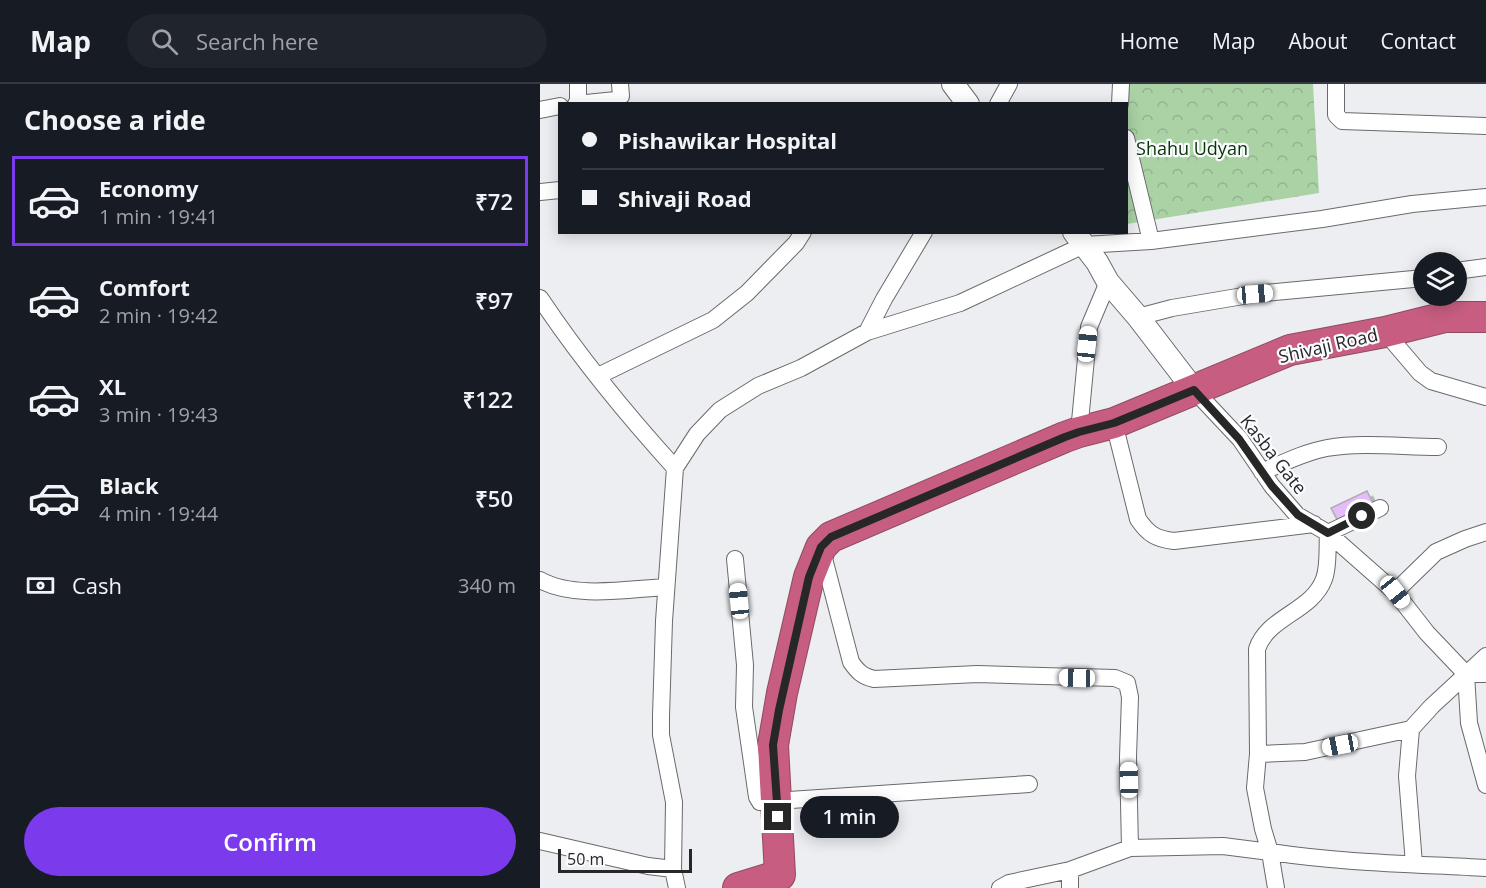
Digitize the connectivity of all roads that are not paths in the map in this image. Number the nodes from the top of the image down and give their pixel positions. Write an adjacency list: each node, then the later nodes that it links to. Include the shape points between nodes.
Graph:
1 (578, 84): 7 (street)
2 (620, 84): 8 (street, via 621,96 616,100)
3 (953, 84): 9 (main road)
4 (1009, 84): 10 (street)
5 (1121, 84): 11 (street)
6 (1336, 84): 14 (street, via 1336,115 1342,121)
7 (577, 102)
8 (590, 102)
9 (966, 102)
10 (999, 102)
11 (1120, 102)
12 (558, 106): 13 (street)
13 (540, 110)
14 (1486, 126)
15 (1128, 146): 22 (street)
16 (558, 190): 17 (street)
17 (540, 192)
18 (1486, 197): 22 (street)
19 (803, 234): 33 (street, via 747,293 713,320)
20 (923, 234): 31 (street)
21 (1079, 239): 22 (street); 26 (main road); 31 (street, via 960,303)
22 (1151, 241)
23 (1486, 267): 24 (street)
24 (1467, 270)
25 (1413, 279): 30 (street, via 1255,294)
26 (1108, 282): 30 (main road); 37 (street, via 1089,327)
27 (540, 297): 28 (street)
28 (545, 316): 33 (street)
29 (1486, 316): 32 (highway, Shivaji Road, via 1445,317)
30 (1138, 317): 34 (main road)
31 (867, 332): 39 (street, via 758,386 720,410 697,434)
32 (1385, 332): 34 (highway, Shivaji Road, via 1290,350); 35 (street, via 1431,381)
33 (598, 376): 39 (street)
34 (1194, 390): 36 (highway, Shivaji Road); 40 (street, Kasba Gate, via 1239,439)
35 (1486, 397)
36 (1114, 423): 37 (highway, Shivaji Road); 42 (street, via 1138,519 1154,537 1174,541)
37 (1079, 432): 44 (highway, Shivaji Road, via 831,537)
38 (1438, 447): 40 (street, via 1325,448)
39 (675, 468): 47 (street)
40 (1262, 472): 42 (street, Kasba Gate, via 1298,515)
41 (1380, 508): 42 (street)
42 (1321, 529): 48 (street, Kasba Gate); 54 (street, via 1325,577 1320,589 1261,637 1257,649)
43 (1486, 532): 48 (street, via 1436,552)
44 (821, 547): 52 (highway); 59 (street, via 851,662 860,674 874,679 977,674 1127,683)
45 (735, 559): 52 (street, via 745,665)
46 (540, 582): 47 (street, via 589,591)
47 (666, 587): 63 (street, via 661,716 674,802)
48 (1395, 592): 50 (street, Kasba Gate)
49 (1486, 656): 50 (street)
50 (1466, 674): 51 (street); 53 (street); 56 (street, via 1469,723)
51 (1486, 674)
52 (762, 709): 57 (highway, via 773,745)
53 (1411, 729): 54 (street, via 1305,752); 61 (street, via 1407,776)
54 (1258, 754): 60 (street, via 1255,789)
55 (1029, 784): 57 (street)
56 (1486, 785)
57 (777, 802): 65 (highway)
58 (540, 841): 63 (street)
59 (1130, 848): 60 (street, via 1223,846); 64 (street)
60 (1270, 852): 61 (street); 70 (street)
61 (1414, 864): 62 (street)
62 (1486, 868)
63 (673, 869): 66 (street)
64 (1070, 870): 68 (street); 69 (street)
65 (786, 881): 67 (highway)
66 (677, 888)
67 (738, 888)
68 (1000, 888)
69 (1070, 888)
70 (1276, 888)

